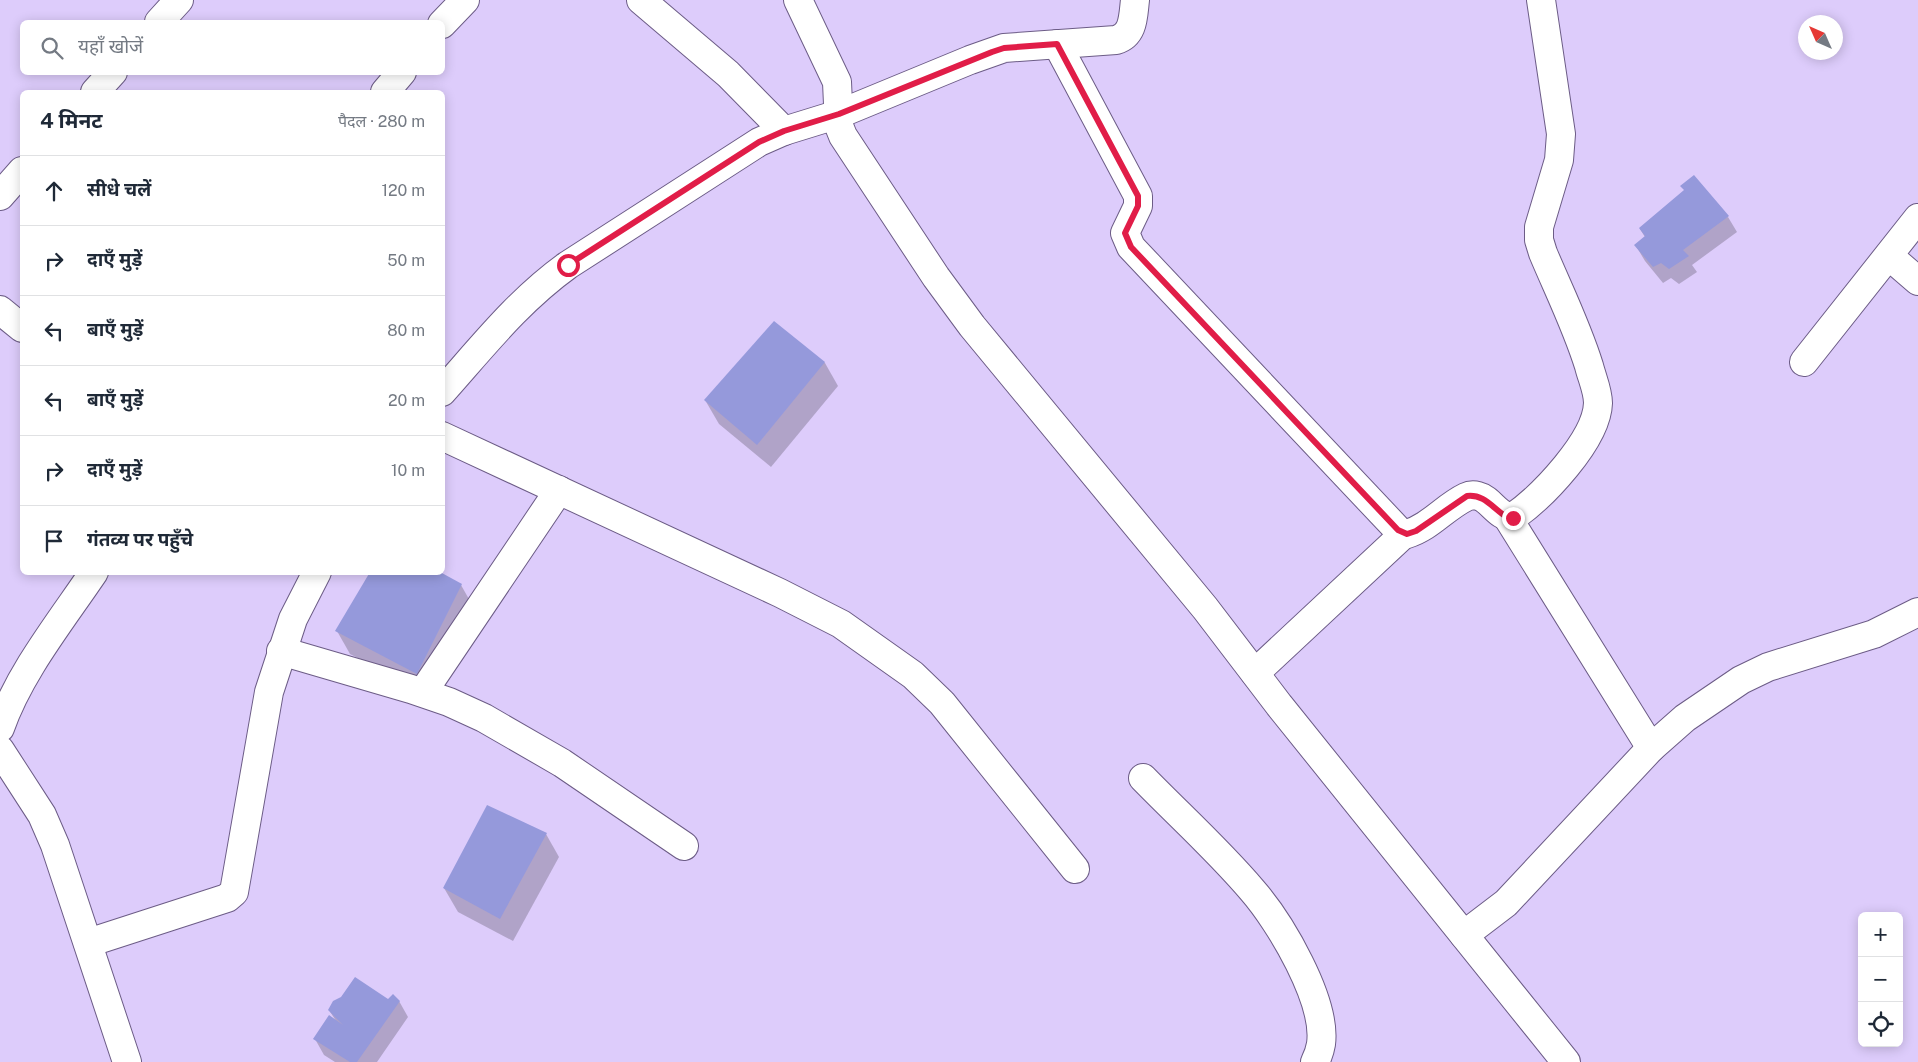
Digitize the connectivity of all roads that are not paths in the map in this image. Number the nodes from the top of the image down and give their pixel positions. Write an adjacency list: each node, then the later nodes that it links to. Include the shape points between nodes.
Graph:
1 (179, 0): 7 (street)
2 (465, 0): 8 (street)
3 (642, 0): 15 (street, via 728,74)
4 (798, 0): 14 (street, via 837,82)
5 (1135, 0): 9 (street, via 1132,24 1123,38)
6 (1541, 0): 27 (street, via 1561,134 1559,160 1539,227 1539,240 1580,340 1598,404 1592,426 1563,470 1532,502 1513,518)
7 (161, 20)
8 (445, 21)
9 (1057, 44): 14 (street, via 1004,48); 28 (street, via 1138,196 1138,206 1125,233 1131,247 1398,530)
10 (110, 75): 12 (street)
11 (399, 75): 13 (street)
12 (97, 90)
13 (387, 90)
14 (839, 114): 15 (street); 33 (street, via 841,131 853,153 972,326 1205,608)
15 (784, 131): 24 (street, via 759,142 541,284)
16 (20, 173): 17 (street)
17 (0, 196)
18 (1918, 218): 19 (street)
19 (1889, 256): 20 (street); 23 (street)
20 (1918, 282)
21 (0, 310): 22 (street)
22 (20, 326)
23 (1804, 362)
24 (445, 389)
25 (445, 437): 26 (street)
26 (559, 490): 35 (street); 41 (street, via 841,624 905,670 942,703)
27 (1508, 518): 28 (street, via 1480,496 1467,496 1416,531); 37 (street)
28 (1405, 533): 33 (street)
29 (92, 575): 34 (street)
30 (315, 575): 32 (street)
31 (1918, 612): 37 (street, via 1874,634 1768,667 1742,680 1685,718)
32 (281, 651): 35 (street); 43 (street, via 269,692 234,892 227,898)
33 (1255, 674): 42 (street)
34 (9, 682): 36 (street)
35 (423, 692): 40 (street, via 484,718 562,763)
36 (0, 728)
37 (1651, 748): 42 (street, via 1506,903)
38 (4, 766): 43 (street, via 42,815)
39 (1143, 778): 45 (street, via 1253,891 1289,943 1317,1007 1322,1043)
40 (684, 846)
41 (1075, 870)
42 (1464, 935): 46 (street)
43 (88, 943): 44 (street)
44 (127, 1062)
45 (1315, 1062)
46 (1566, 1062)

